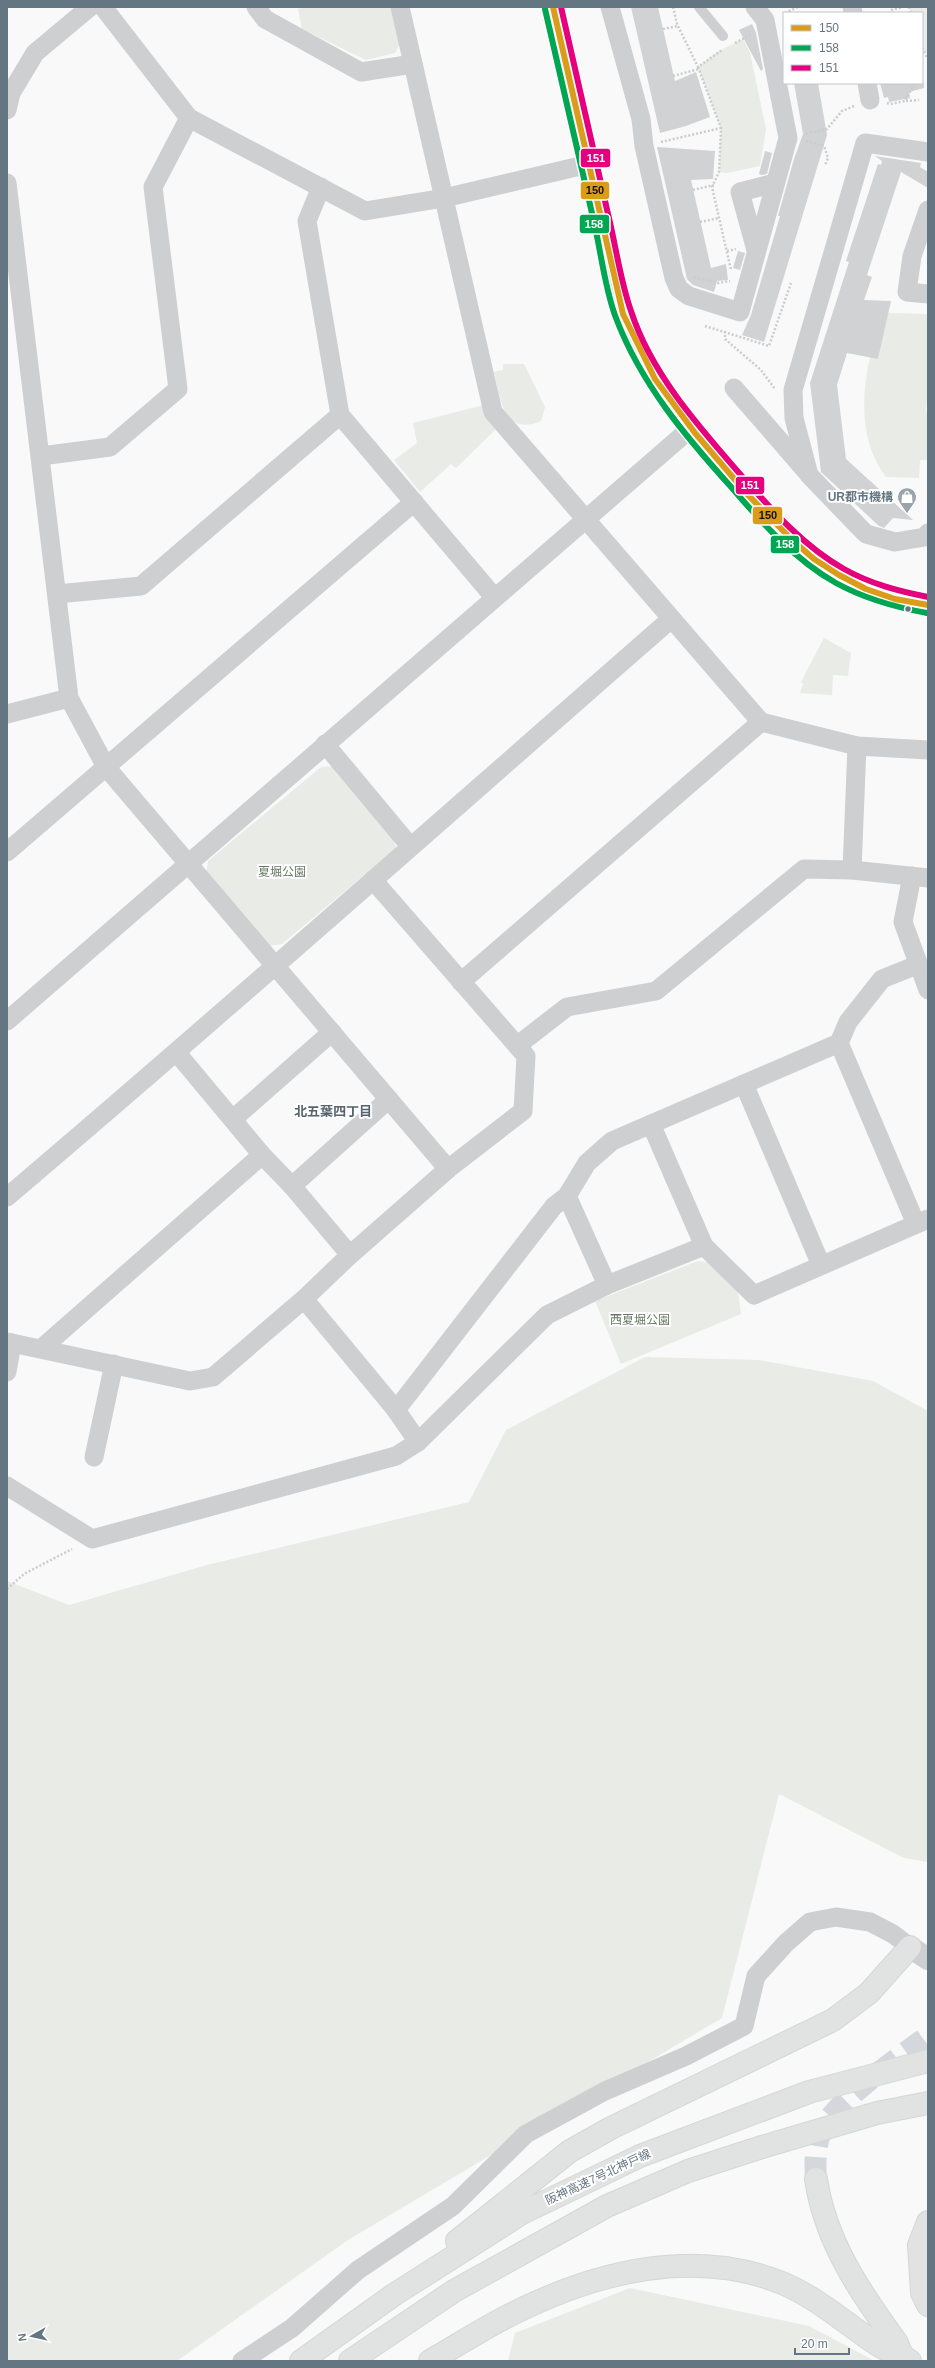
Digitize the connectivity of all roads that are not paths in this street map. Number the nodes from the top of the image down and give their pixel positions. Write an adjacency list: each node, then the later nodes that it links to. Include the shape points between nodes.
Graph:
1 (90, 7): 11 (street, via 35,53 11,93)
2 (103, 7): 12 (street)
3 (256, 7): 10 (street, via 265,19 361,72)
4 (400, 7): 10 (street)
5 (553, 7): 14 (street)
6 (610, 7): 21 (street, via 641,119 644,146 670,265 679,289 689,296 740,312 740,287)
7 (699, 7): 9 (lane)
8 (755, 7): 16 (street, via 765,20 787,140)
9 (723, 36)
10 (413, 64): 18 (street)
11 (7, 110)
12 (190, 118): 17 (street); 26 (street, via 153,187 178,389 110,447)
13 (928, 152): 27 (street, via 866,143 793,390 794,413)
14 (589, 164): 18 (street); 25 (street, via 622,314 648,370)
15 (7, 183): 20 (street)
16 (775, 183): 21 (street); 21 (street, via 740,192)
17 (321, 187): 18 (street, via 365,211); 24 (street, via 307,221)
18 (444, 198): 29 (street, via 493,412)
19 (928, 210): 22 (street, via 912,256 907,292)
20 (10, 236): 26 (street)
21 (756, 252)
22 (928, 294)
23 (734, 388): 27 (street)
24 (340, 415): 28 (street); 31 (street, via 142,586)
25 (690, 428): 29 (street); 33 (street, via 783,534 823,566 871,591 894,599)
26 (41, 456): 31 (street)
27 (809, 475): 30 (street, via 866,534 895,542 926,537)
28 (414, 502): 32 (street); 41 (street)
29 (586, 518): 32 (street); 34 (street)
30 (928, 533)
31 (57, 594): 35 (street)
32 (494, 597): 38 (street)
33 (928, 605)
34 (671, 620): 37 (street); 42 (street)
35 (70, 698): 36 (street); 41 (street)
36 (7, 714)
37 (761, 722): 39 (street); 50 (street)
38 (325, 744): 42 (street); 44 (street)
39 (857, 746): 40 (street); 45 (street)
40 (928, 750)
41 (106, 767): 43 (street); 44 (street)
42 (410, 846): 47 (street)
43 (7, 852)
44 (187, 864): 48 (street); 52 (street)
45 (852, 870): 46 (street); 54 (street, via 804,869 656,990 567,1007)
46 (920, 877): 49 (street, via 903,922)
47 (373, 880): 48 (street); 50 (street)
48 (274, 965): 53 (street); 56 (street)
49 (917, 965): 51 (street); 55 (street, via 882,979 848,1022)
50 (461, 982): 54 (street)
51 (928, 990)
52 (7, 1021)
53 (332, 1032): 58 (street); 59 (street)
54 (518, 1044): 62 (street, via 526,1056 522,1111)
55 (839, 1044): 57 (street); 66 (street)
56 (177, 1053): 59 (street); 65 (street)
57 (744, 1084): 60 (street); 69 (street)
58 (389, 1099): 62 (street); 63 (street)
59 (233, 1119): 61 (street)
60 (651, 1124): 64 (street, via 612,1141 587,1163); 67 (street)
61 (262, 1155): 63 (street); 73 (street)
62 (448, 1168): 68 (street)
63 (292, 1186): 68 (street)
64 (567, 1196): 70 (street); 76 (street, via 554,1206)
65 (7, 1197)
66 (922, 1221): 69 (street)
67 (704, 1246): 69 (street, via 754,1295); 70 (street)
68 (350, 1255): 71 (street)
69 (821, 1265)
70 (607, 1285): 77 (street, via 547,1315)
71 (304, 1300): 74 (street, via 213,1377 190,1381); 76 (street)
72 (10, 1342): 73 (street); 75 (street)
73 (42, 1348): 74 (street)
74 (114, 1364): 78 (street)
75 (7, 1372)
76 (396, 1410): 77 (street)
77 (418, 1442): 79 (street, via 396,1456 92,1539)
78 (94, 1457)
79 (7, 1486)
80 (910, 1947): 81 (street); 86 (highway, via 868,1993 833,2020 611,2128 570,2151); 89 (street, via 893,1934 870,1922 836,1917 810,1922 786,1943 756,1976 744,2026 686,2056 605,2091 526,2134 453,2206 358,2270 292,2328)
81 (928, 1959)
82 (928, 2061): 86 (highway, 阪神高速7号北神戸線, via 809,2092 640,2156 522,2213)
83 (928, 2103): 91 (highway, via 877,2113 762,2147 688,2171 608,2206 454,2291)
84 (816, 2179): 88 (highway, via 820,2203 831,2237 849,2271)
85 (928, 2222): 87 (highway, via 920,2245 922,2293)
86 (394, 2294): 90 (highway, 阪神高速7号北神戸線)
87 (928, 2305)
88 (906, 2358): 92 (highway, via 879,2346 816,2300 782,2283 745,2270 708,2265 622,2273 572,2288 514,2313)
89 (242, 2361)
90 (301, 2361)
91 (350, 2361)
92 (430, 2361)

